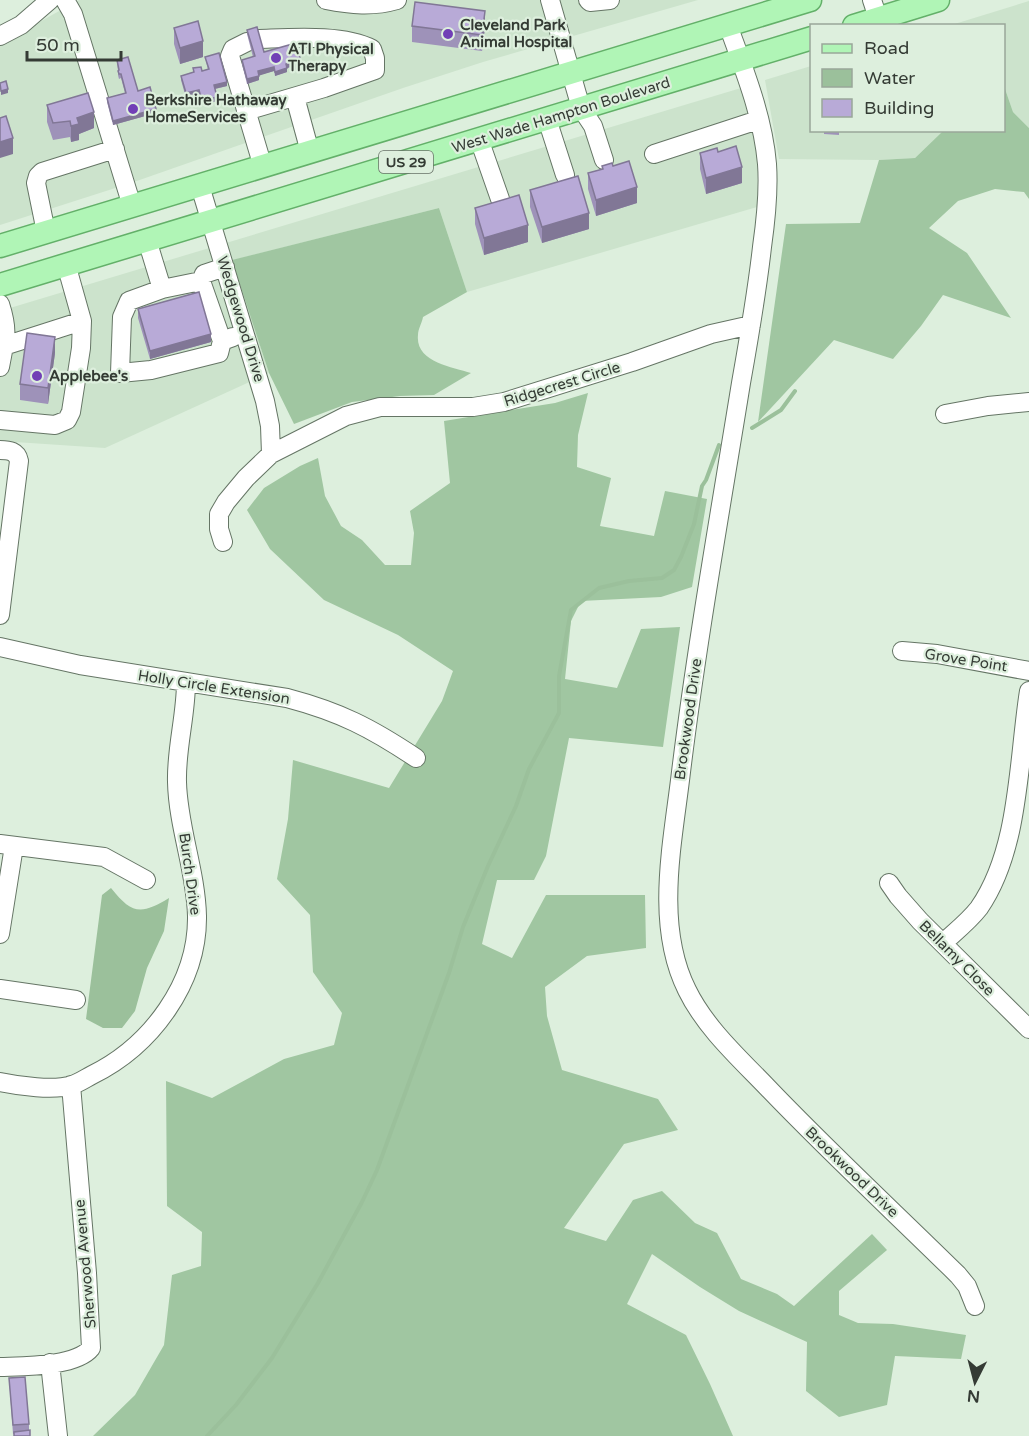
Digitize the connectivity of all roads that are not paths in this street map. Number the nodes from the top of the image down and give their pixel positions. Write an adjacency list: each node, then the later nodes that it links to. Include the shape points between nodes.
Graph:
1 (50, 0): 13 (street, via 21,25)
2 (65, 0): 23 (street, via 73,14)
3 (326, 0): 4 (street, via 356,6)
4 (397, 0)
5 (550, 0): 16 (street)
6 (588, 0): 7 (street)
7 (610, 0)
8 (810, 0): 12 (main road, US 29)
9 (938, 0): 10 (main road)
10 (875, 9): 11 (main road)
11 (856, 24)
12 (728, 25): 15 (street, Brookwood Drive); 16 (main road, US 29)
13 (0, 36)
14 (810, 39): 15 (main road, West Wade Hampton Boulevard / US 29)
15 (741, 60): 18 (main road, West Wade Hampton Boulevard / US 29); 21 (street, Brookwood Drive)
16 (571, 73): 18 (street); 24 (main road, US 29)
17 (295, 97): 19 (street); 19 (street, via 375,70 372,49 362,44 310,37 253,40 233,49 230,56); 24 (street)
18 (581, 108): 20 (main road, West Wade Hampton Boulevard / US 29); 26 (street)
19 (246, 111): 27 (street)
20 (547, 119): 22 (main road, West Wade Hampton Boulevard / US 29); 28 (street)
21 (758, 120): 25 (street); 43 (street, Brookwood Drive, via 766,159 768,202)
22 (479, 139): 30 (street); 32 (main road, West Wade Hampton Boulevard / US 29)
23 (115, 149): 31 (street); 33 (street, via 38,176)
24 (310, 152): 27 (main road, US 29)
25 (654, 154)
26 (604, 160)
27 (263, 167): 29 (main road, US 29)
28 (565, 175)
29 (200, 186): 31 (main road, US 29); 32 (street, Wedgewood Drive)
30 (500, 200)
31 (132, 206): 33 (main road, US 29)
32 (210, 221): 34 (main road, West Wade Hampton Boulevard / US 29); 37 (street, Wedgewood Drive)
33 (46, 232): 35 (main road, US 29)
34 (147, 240): 36 (main road, West Wade Hampton Boulevard / US 29); 40 (street)
35 (0, 246)
36 (66, 264): 39 (main road, West Wade Hampton Boulevard / US 29); 42 (street)
37 (225, 267): 38 (street, via 204,274); 44 (street, Wedgewood Drive)
38 (201, 281): 40 (street); 45 (street)
39 (0, 285)
40 (162, 289): 45 (street, via 129,301 122,317 120,373 151,370 219,353)
41 (0, 304): 46 (street, via 6,323)
42 (82, 321): 46 (street); 50 (street, via 67,420 55,425)
43 (751, 325): 52 (street, Ridgecrest Circle, via 711,334 504,402 472,407 365,410); 71 (street, Brookwood Drive, via 695,664 672,846 669,908 675,957 687,992 709,1023 805,1128 958,1275)
44 (246, 333): 45 (street); 52 (street, Wedgewood Drive, via 270,426)
45 (222, 341)
46 (4, 346): 47 (street)
47 (0, 368)
48 (1029, 402): 49 (street)
49 (945, 414)
50 (0, 420)
51 (0, 450): 54 (street, via 14,452 20,461)
52 (271, 454): 53 (street, Ridgecrest Circle, via 246,478 219,514)
53 (223, 542)
54 (0, 615)
55 (0, 647): 58 (street, Holly Circle Extension)
56 (902, 651): 57 (street, Grove Point)
57 (1029, 671)
58 (186, 682): 60 (street, Holly Circle Extension, via 320,707 357,722); 70 (street, Burch Drive, via 177,782 196,905 192,956 173,1001 148,1034 119,1059)
59 (1029, 691): 65 (street, via 1012,817 1001,862 978,908)
60 (416, 758)
61 (7, 845): 62 (street, via 104,857); 64 (street)
62 (146, 880)
63 (889, 883): 65 (street, Bellamy Close)
64 (0, 934)
65 (943, 943): 68 (street, Bellamy Close)
66 (0, 989): 67 (street)
67 (76, 1000)
68 (1029, 1029)
69 (0, 1082): 70 (street, Burch Drive, via 34,1087)
70 (71, 1085): 72 (street, Sherwood Avenue, via 91,1348 80,1357)
71 (975, 1306)
72 (50, 1363): 73 (street, Sherwood Avenue); 74 (street)
73 (0, 1367)
74 (58, 1436)

